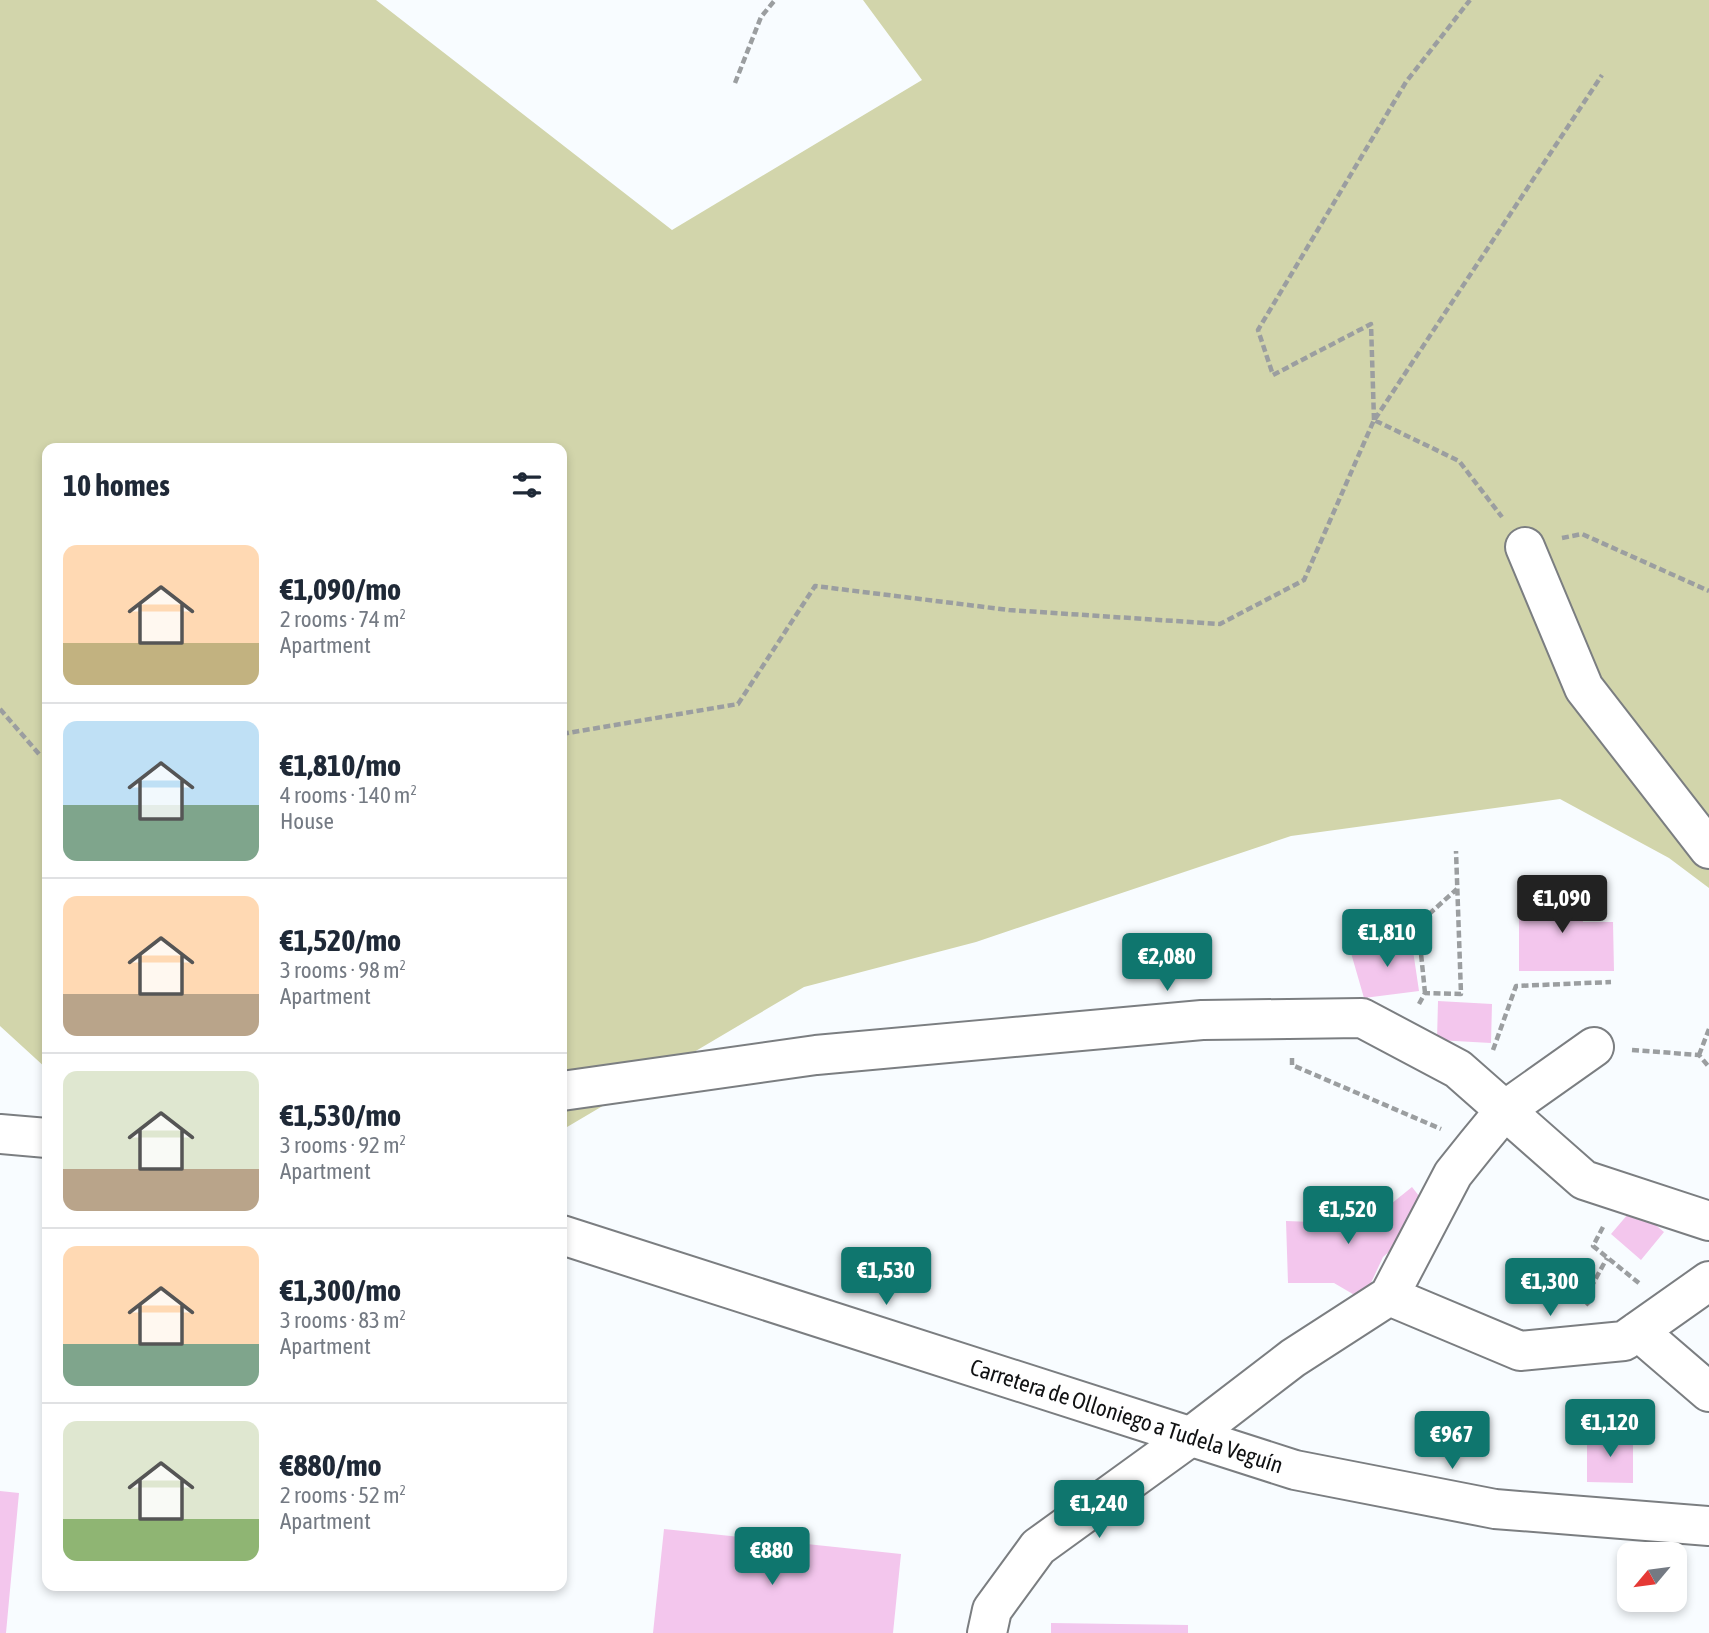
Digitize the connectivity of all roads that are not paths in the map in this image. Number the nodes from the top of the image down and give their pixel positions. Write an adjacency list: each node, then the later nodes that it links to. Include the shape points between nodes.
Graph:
1 (1525, 547): 2 (street, via 1584,688)
2 (1709, 849)
3 (1594, 1047): 5 (street)
4 (567, 1090): 5 (street, via 816,1055 1202,1020 1362,1018 1458,1069)
5 (1493, 1099): 8 (street, via 1584,1180); 11 (street, via 1477,1144 1453,1174)
6 (0, 1134): 7 (street)
7 (42, 1138)
8 (1709, 1221)
9 (567, 1237): 14 (street, Carretera de Olloniego a Tudela Veguín)
10 (1709, 1281): 12 (street)
11 (1389, 1296): 12 (street, via 1520,1351 1624,1340); 14 (street, via 1293,1358)
12 (1638, 1331): 13 (street)
13 (1709, 1392)
14 (1190, 1437): 15 (street, Carretera de Olloniego a Tudela Veguín, via 1295,1469 1495,1510); 16 (street, via 1038,1547 992,1611)
15 (1709, 1526)
16 (987, 1633)

